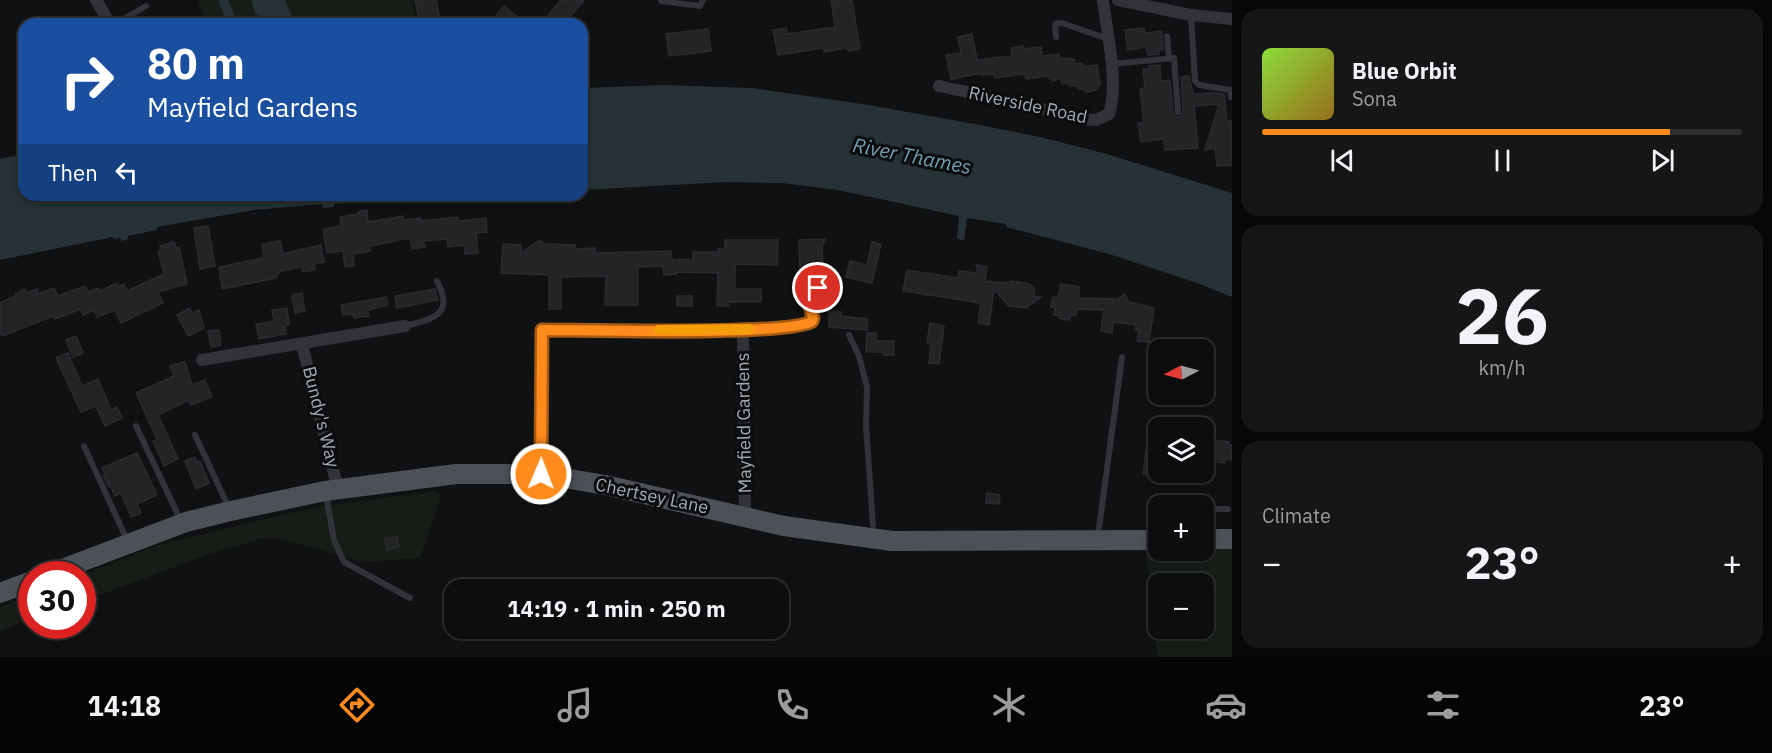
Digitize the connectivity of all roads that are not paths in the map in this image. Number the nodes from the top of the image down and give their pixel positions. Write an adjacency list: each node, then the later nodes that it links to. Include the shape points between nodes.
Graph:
1 (96, 0): 8 (street)
2 (703, 0): 5 (lane, via 699,6)
3 (1103, 0): 13 (street, Riverside Road)
4 (1118, 0): 7 (street)
5 (661, 1)
6 (146, 6): 9 (lane)
7 (1191, 15): 10 (street); 17 (lane, via 1195,81 1206,87 1231,90)
8 (106, 18)
9 (125, 18)
10 (1232, 19)
11 (1167, 36): 14 (lane)
12 (1056, 37): 13 (lane, via 1055,24 1062,22)
13 (1108, 39): 15 (street, Riverside Road)
14 (1169, 59): 15 (lane); 18 (lane, via 1174,58)
15 (1111, 64): 16 (street, Riverside Road, via 1113,102 1109,114 1096,120)
16 (939, 86)
17 (1231, 97)
18 (1179, 112)
19 (437, 281): 21 (lane, via 444,302 441,313)
20 (810, 305): 22 (lane, via 813,318)
21 (405, 326): 25 (street, Bundy's Way)
22 (804, 326): 23 (street, Mayfield Gardens)
23 (743, 330): 31 (street, Mayfield Gardens, via 542,330); 36 (street, Mayfield Gardens)
24 (849, 335): 38 (lane, via 866,377)
25 (303, 345): 27 (street, Bundy's Way); 32 (street, Bundy's Way)
26 (1122, 357): 41 (lane)
27 (202, 360)
28 (136, 426): 37 (lane)
29 (195, 435): 35 (lane)
30 (84, 446): 43 (lane)
31 (541, 474): 32 (main road, Chertsey Lane, via 456,474); 36 (main road, Chertsey Lane)
32 (332, 491): 35 (main road, Chertsey Lane); 47 (lane, via 334,540 344,562)
33 (1214, 509): 34 (lane)
34 (1228, 509)
35 (230, 512): 37 (main road, Chertsey Lane)
36 (745, 516): 41 (main road, Chertsey Lane, via 784,526 892,541)
37 (183, 524): 43 (main road, Chertsey Lane)
38 (873, 525)
39 (1214, 539): 40 (main road)
40 (1232, 539)
41 (1097, 540): 42 (main road, Chertsey Lane)
42 (1148, 540)
43 (128, 543): 44 (main road, Chertsey Lane)
44 (82, 561)
45 (18, 586): 46 (main road)
46 (0, 592)
47 (410, 598)

